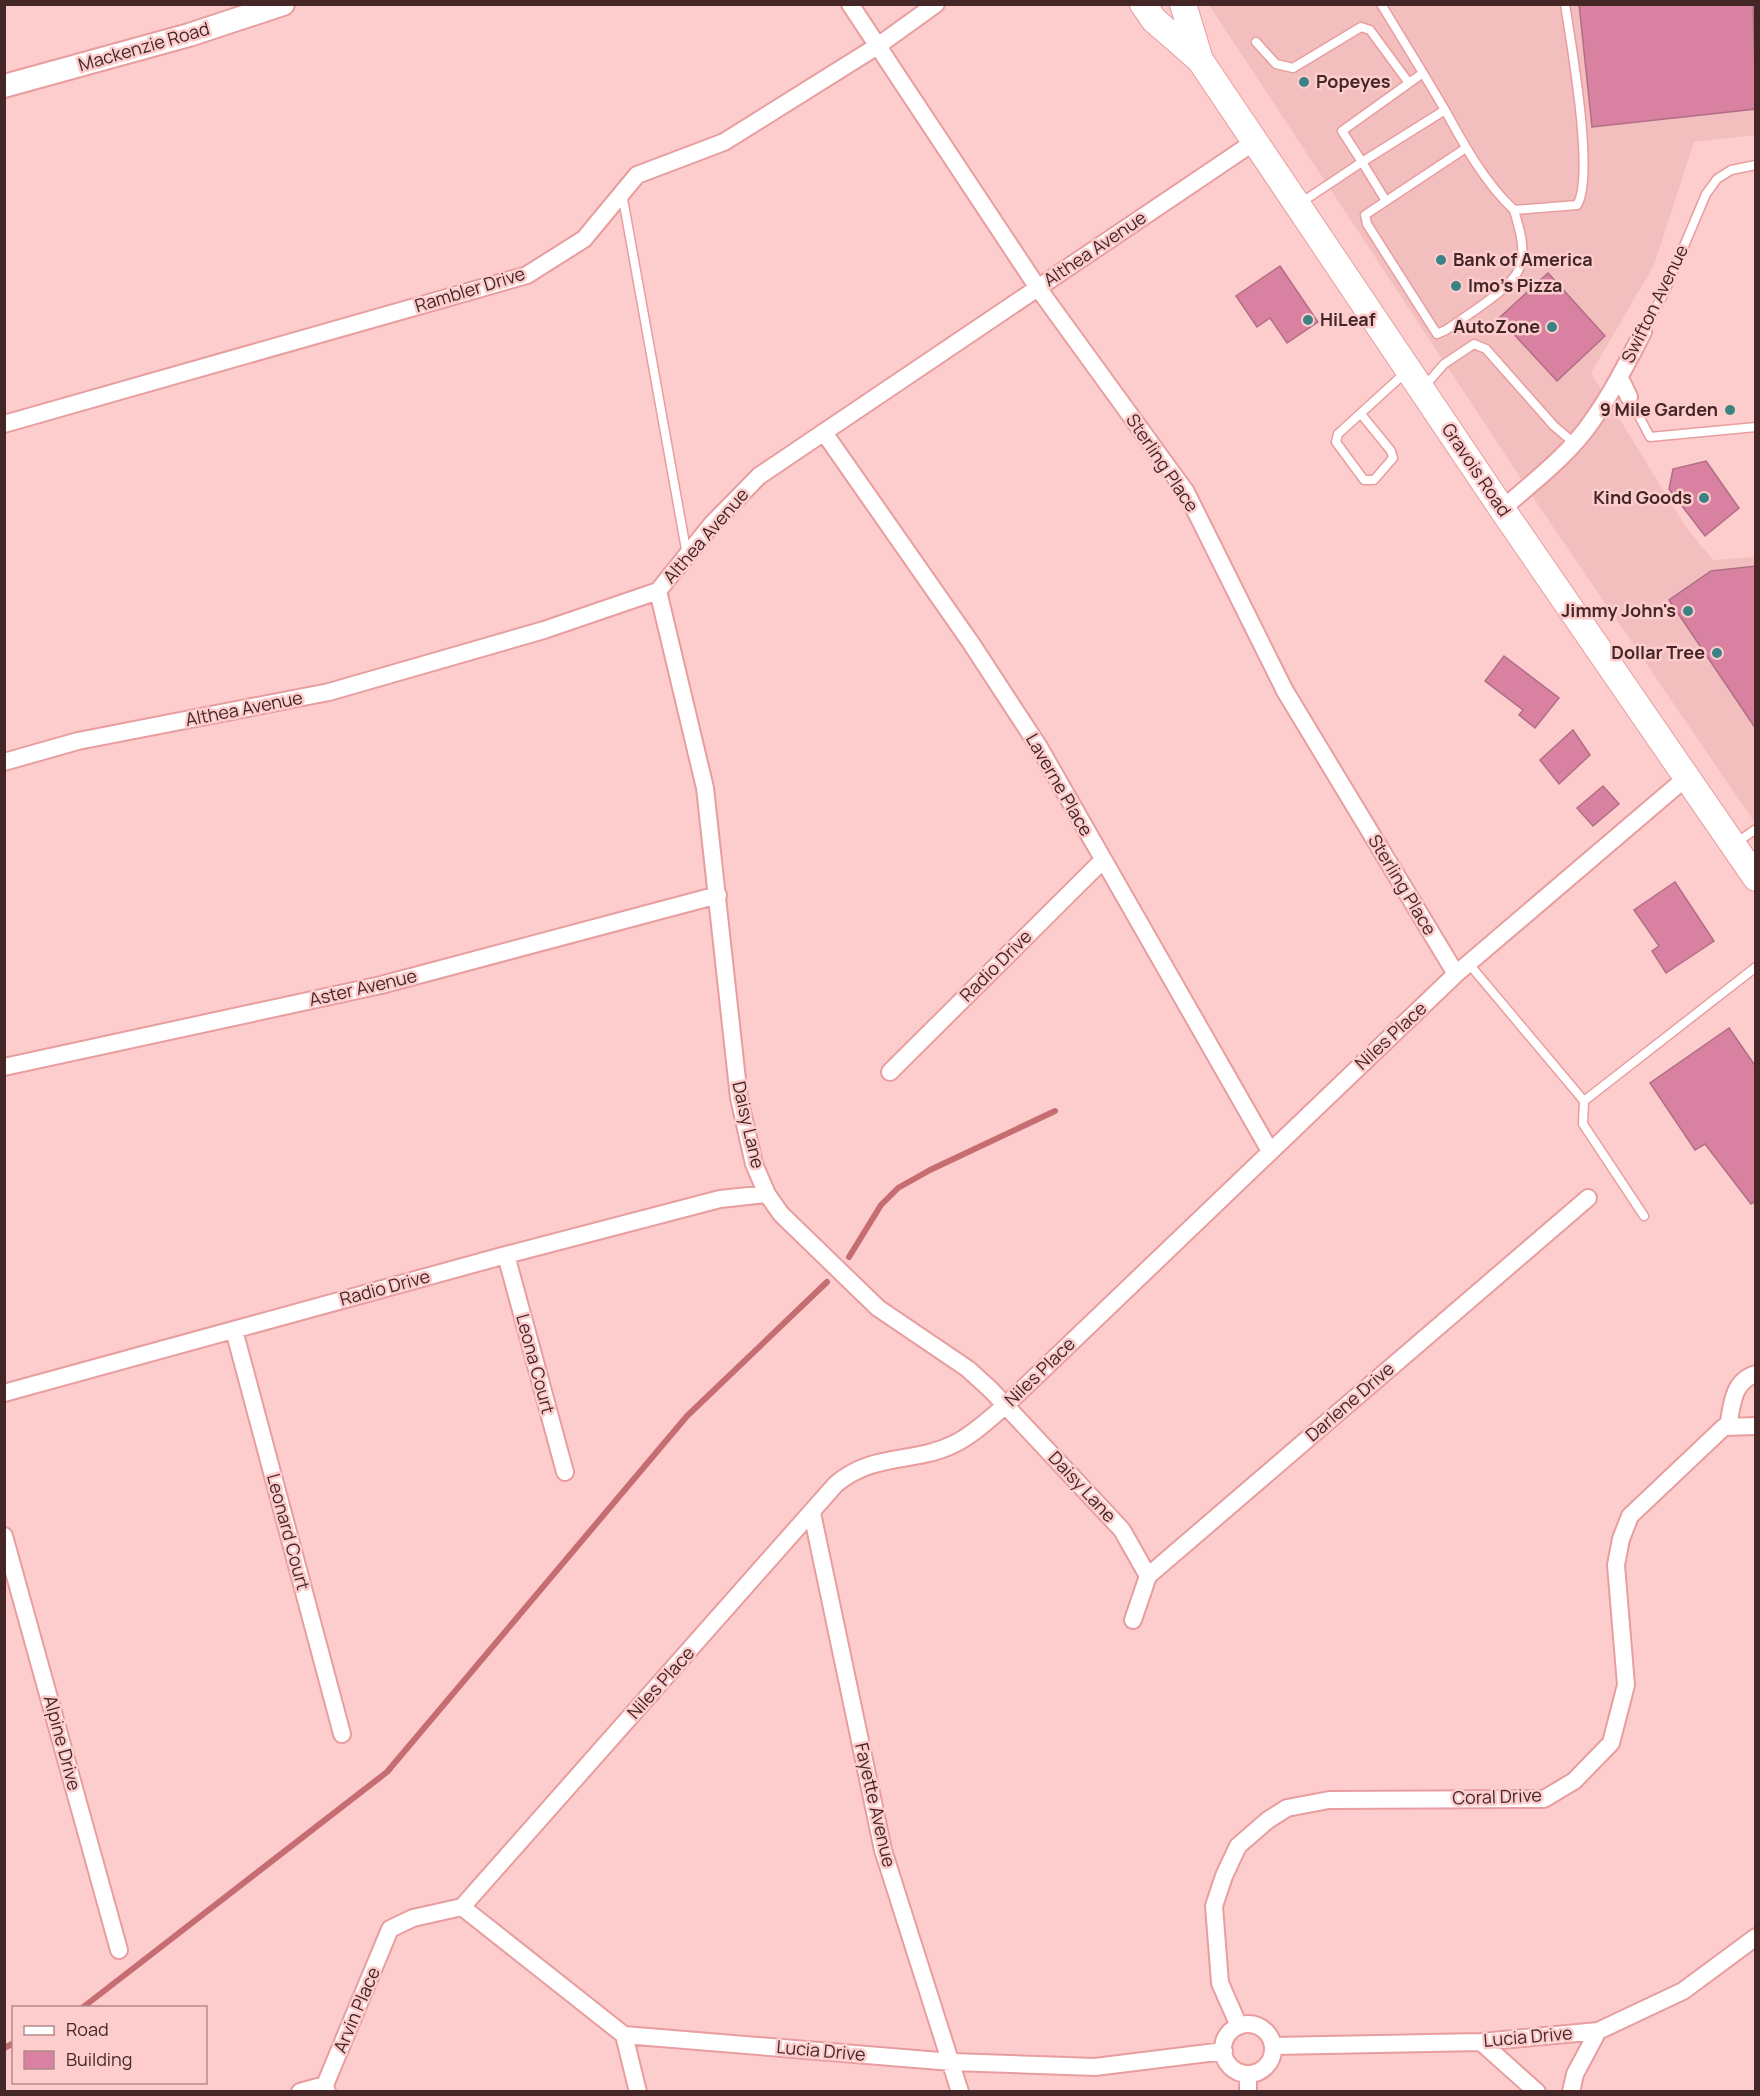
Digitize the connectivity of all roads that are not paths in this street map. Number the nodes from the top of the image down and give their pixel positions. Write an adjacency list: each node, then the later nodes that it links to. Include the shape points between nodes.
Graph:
1 (283, 4): 13 (main road, Mackenzie Road)
2 (850, 4): 9 (street, Sterling Place)
3 (936, 4): 9 (street, Rambler Drive)
4 (1143, 4): 10 (main road, Gravois Road, via 1154,20)
5 (1183, 4): 10 (main road, Gravois Road)
6 (1381, 4): 11 (lane)
7 (1565, 4): 22 (lane, via 1583,142 1583,196 1577,205)
8 (1256, 42): 12 (lane, via 1276,64 1293,69 1360,27 1370,30)
9 (879, 45): 19 (street, Rambler Drive, via 724,142 637,175); 23 (street, Sterling Place)
10 (1200, 60): 15 (main road, Gravois Road)
11 (1423, 73): 12 (lane); 14 (lane)
12 (1409, 83): 17 (lane, via 1342,131)
13 (4, 86)
14 (1445, 110): 16 (lane); 17 (lane)
15 (1254, 142): 21 (main road, Gravois Road); 23 (street, Althea Avenue)
16 (1466, 148): 20 (lane); 22 (lane)
17 (1362, 162): 20 (lane); 21 (lane)
18 (1755, 165): 24 (lane, Swifton Avenue, via 1731,170 1717,179 1706,194)
19 (622, 193): 29 (street, Rambler Drive, via 584,238 527,275); 34 (lane)
20 (1386, 201): 22 (lane, via 1365,215 1367,224 1437,334 1509,284 1517,273 1522,250)
21 (1299, 204): 26 (main road, Gravois Road)
22 (1514, 210)
23 (1038, 288): 31 (street, Althea Avenue); 44 (street, Sterling Place, via 1186,492 1286,691)
24 (1643, 332): 25 (street, Swifton Avenue)
25 (1620, 378): 27 (street); 32 (street, Swifton Avenue)
26 (1415, 380): 28 (lane); 32 (lane, via 1474,344 1501,362 1554,426); 33 (main road, Gravois Road)
27 (1629, 397): 30 (lane, via 1650,437)
28 (1361, 414): 28 (lane, via 1338,434 1336,442 1365,480 1374,480 1393,458)
29 (4, 424)
30 (1755, 427)
31 (825, 434): 34 (street, Althea Avenue, via 759,476); 40 (street, Laverne Place, via 1007,696)
32 (1574, 442): 33 (street, Swifton Avenue)
33 (1502, 509): 37 (main road, Gravois Road)
34 (687, 555): 35 (street, Althea Avenue)
35 (658, 591): 36 (street, Althea Avenue, via 544,630 328,692 78,741); 42 (street, Daisy Lane, via 705,788)
36 (4, 762)
37 (1687, 777): 39 (main road, Gravois Road); 44 (street, Niles Place)
38 (1755, 829): 39 (lane)
39 (1733, 845): 41 (main road, Gravois Road)
40 (1102, 861): 46 (street, Radio Drive); 48 (street, Laverne Place)
41 (1755, 878)
42 (718, 895): 45 (street, Aster Avenue, via 381,985); 49 (street, Daisy Lane, via 739,1098 754,1164)
43 (1755, 967): 47 (lane)
44 (1462, 969): 47 (lane); 48 (street, Niles Place)
45 (4, 1067)
46 (890, 1072)
47 (1584, 1101): 51 (lane, via 1583,1124)
48 (1270, 1151): 56 (street, Niles Place)
49 (767, 1194): 52 (street, Radio Drive, via 720,1199); 56 (street, Daisy Lane, via 782,1214 878,1308 968,1369)
50 (1588, 1198): 62 (street, Darlene Drive)
51 (1644, 1216)
52 (506, 1255): 53 (street, Radio Drive); 59 (street, Leona Court)
53 (234, 1330): 55 (street, Radio Drive); 64 (street, Leonard Court)
54 (1755, 1374): 58 (street, via 1735,1390)
55 (4, 1394)
56 (1006, 1405): 60 (street, Niles Place, via 954,1444 853,1470); 62 (street, Daisy Lane, via 1122,1530)
57 (1755, 1426): 58 (street)
58 (1728, 1427): 68 (street, Coral Drive, via 1630,1516 1616,1565 1626,1685 1611,1743 1574,1781 1544,1799 1329,1800 1287,1808 1238,1846 1214,1906 1220,1983)
59 (565, 1472)
60 (812, 1513): 65 (street, Niles Place); 74 (street, Fayette Avenue, via 883,1850)
61 (4, 1536): 67 (street, Alpine Drive)
62 (1148, 1576): 63 (street)
63 (1133, 1620)
64 (342, 1734)
65 (462, 1907): 70 (street); 76 (street, Arvin Place, via 413,1918 390,1929)
66 (1755, 1937): 69 (street, Lucia Drive, via 1683,1991)
67 (119, 1950)
68 (1239, 2026): 72 (street, via 1258,2026); 73 (street, via 1230,2033)
69 (1598, 2031): 71 (street, Lucia Drive); 82 (street, via 1575,2074)
70 (624, 2035): 74 (street, Lucia Drive); 78 (street)
71 (1481, 2042): 72 (street, Lucia Drive); 81 (street)
72 (1273, 2046): 75 (street, via 1269,2062 1256,2073)
73 (1224, 2051): 74 (street, Lucia Drive, via 1095,2067); 75 (street, via 1232,2068)
74 (952, 2062): 79 (street, Fayette Avenue)
75 (1248, 2074): 80 (street)
76 (326, 2088): 77 (street)
77 (300, 2091)
78 (638, 2091)
79 (960, 2091)
80 (1248, 2091)
81 (1537, 2091)
82 (1571, 2091)

